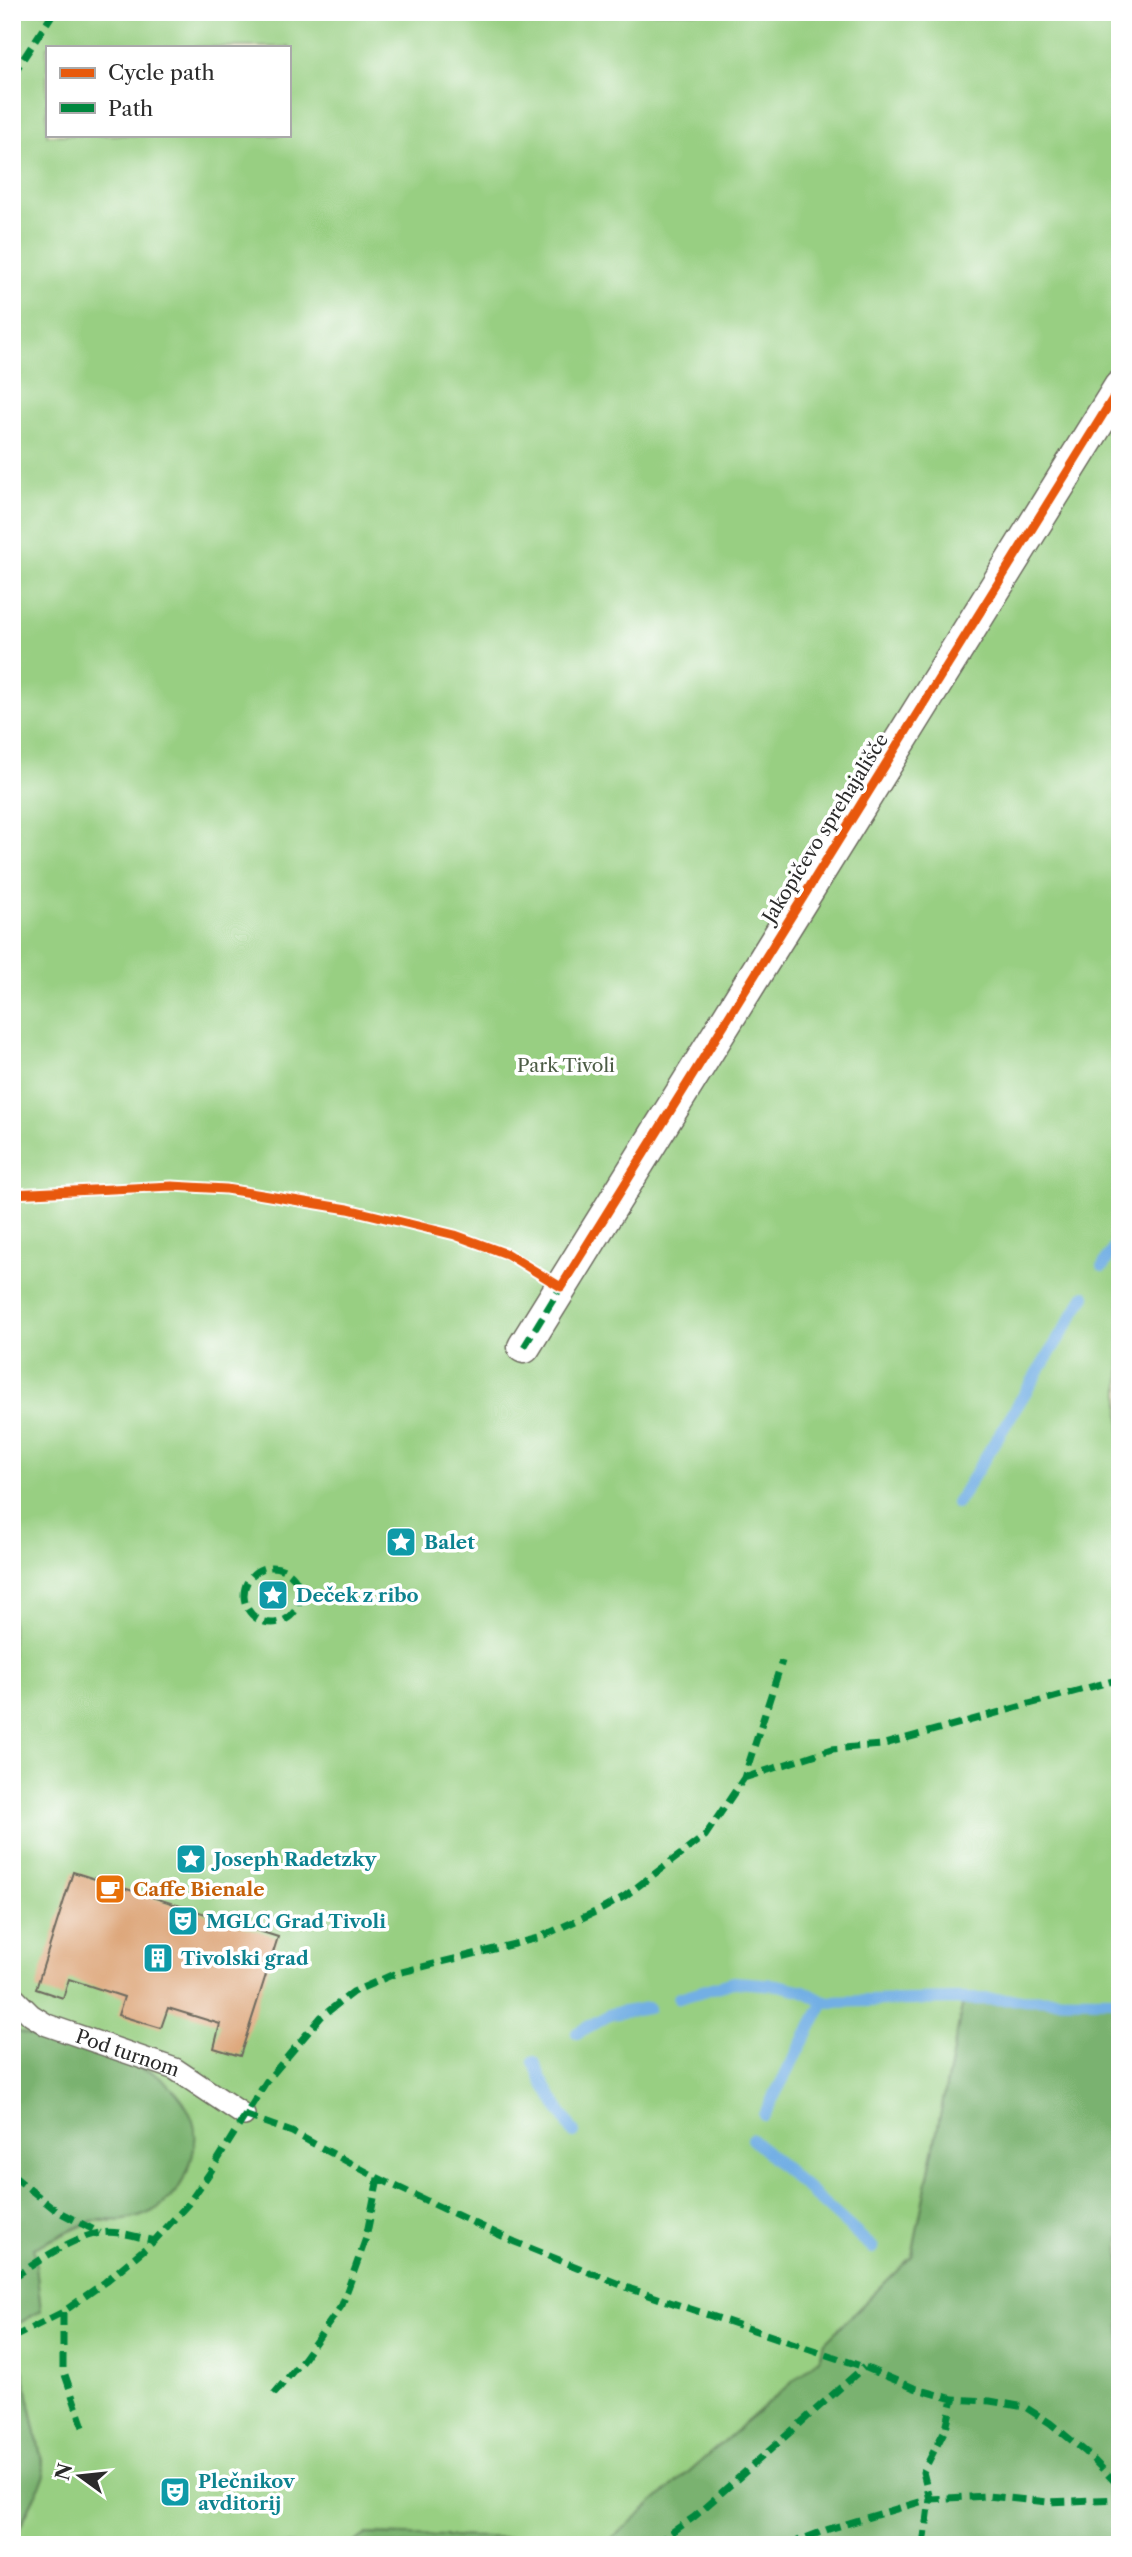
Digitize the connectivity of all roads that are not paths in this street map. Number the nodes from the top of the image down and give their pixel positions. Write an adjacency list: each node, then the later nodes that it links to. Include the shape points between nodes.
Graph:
1 (1120, 387): 2 (street, Jakopičevo sprehajališče)
2 (524, 1347)
3 (12, 1996): 4 (lane, Pod turnom, via 47,2025 167,2065)
4 (244, 2115)

